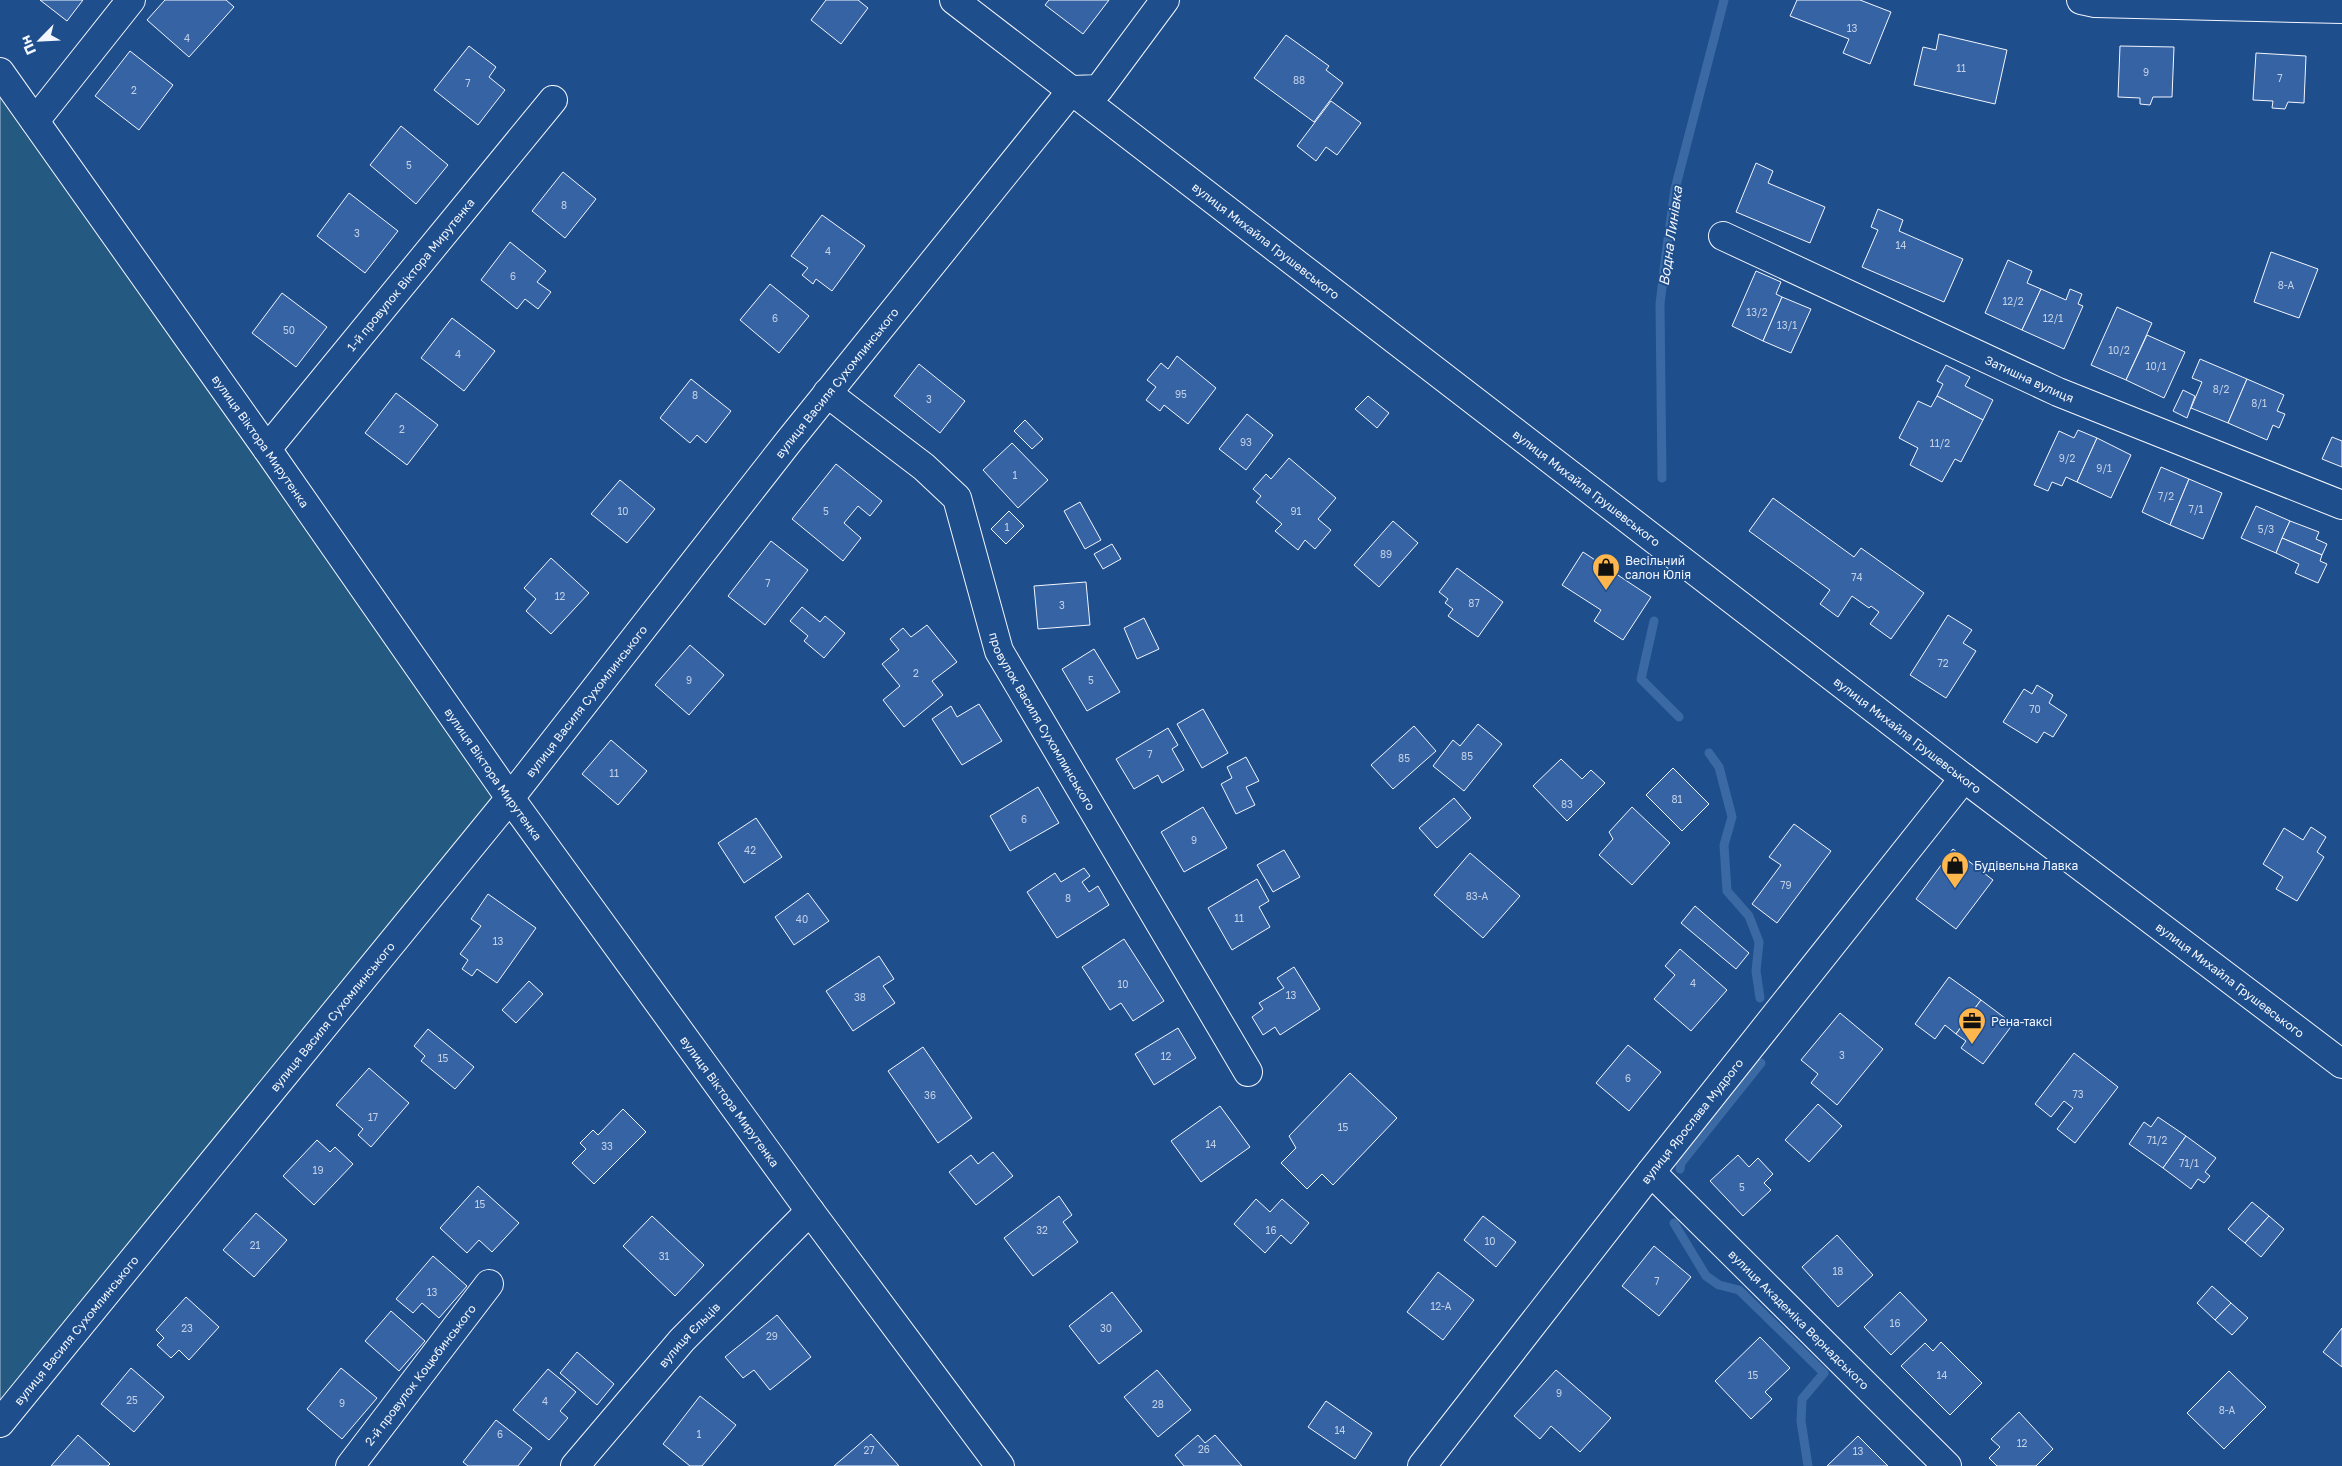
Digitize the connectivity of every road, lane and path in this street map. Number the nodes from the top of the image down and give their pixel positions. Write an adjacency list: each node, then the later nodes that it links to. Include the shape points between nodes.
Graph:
1 (131, 0): 9 (street)
2 (954, 0): 7 (street, вулиця Михайла Грушевського)
3 (1165, 0): 7 (street, via 1099,89)
4 (2081, 0): 5 (street, via 2095,3)
5 (2342, 9)
6 (0, 72): 9 (street, вулиця Віктора Мирутенка)
7 (1072, 90): 11 (street, вулиця Василя Сухомлинського); 14 (street, вулиця Михайла Грушевського)
8 (553, 100): 12 (street, 1-й провулок Віктора Мирутенка)
9 (35, 121): 12 (street, вулиця Віктора Мирутенка)
10 (1723, 236): 13 (street, Затишна вулиця, via 2058,392)
11 (827, 394): 15 (street, вулиця Василя Сухомлинського); 17 (street, провулок Василя Сухомлинського, via 924,467 957,498 999,651)
12 (267, 449): 15 (street, вулиця Віктора Мирутенка)
13 (2342, 505)
14 (1964, 778): 16 (street, вулиця Михайла Грушевського); 18 (street, вулиця Ярослава Мудрого)
15 (510, 798): 19 (street, вулиця Віктора Мирутенка); 21 (street, вулиця Василя Сухомлинського)
16 (2342, 1064)
17 (1248, 1072)
18 (1650, 1172): 22 (street, вулиця Академіка Вернадського); 26 (street, вулиця Ярослава Мудрого)
19 (810, 1211): 24 (street, вулиця Єльців, via 682,1340); 25 (street, вулиця Віктора Мирутенка)
20 (489, 1284): 23 (street, 2-й провулок Коцюбинського)
21 (0, 1423)
22 (1943, 1465)
23 (350, 1466)
24 (575, 1466)
25 (1000, 1466)
26 (1422, 1466)

